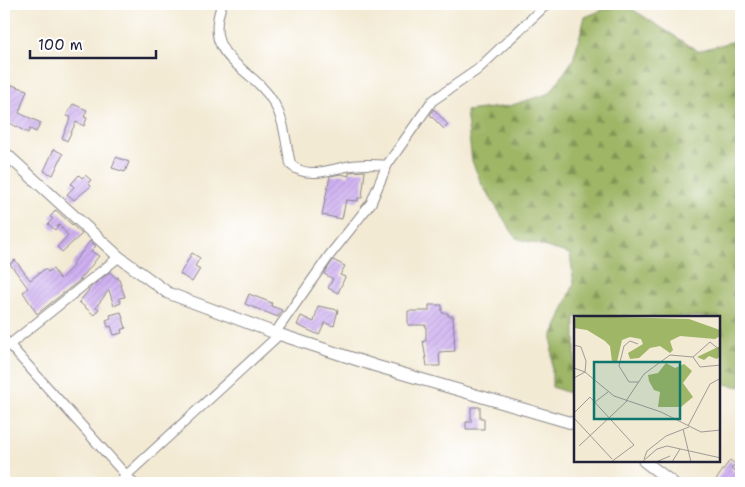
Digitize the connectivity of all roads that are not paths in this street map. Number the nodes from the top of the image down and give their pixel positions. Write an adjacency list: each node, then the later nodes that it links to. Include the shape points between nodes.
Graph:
1 (222, 4): 4 (street, via 216,31 219,43 274,103 282,119 291,165 299,172 315,174 354,165)
2 (547, 4): 4 (street, via 477,70 432,101)
3 (4, 152): 5 (street)
4 (388, 166): 6 (street, via 371,203 329,256)
5 (119, 257): 6 (street, via 168,292); 7 (street)
6 (277, 333): 8 (street, via 376,366); 10 (street)
7 (6, 342): 10 (street)
8 (574, 424)
9 (645, 462): 13 (street)
10 (126, 476): 11 (street); 12 (street)
11 (118, 483)
12 (132, 483)
13 (673, 483)

